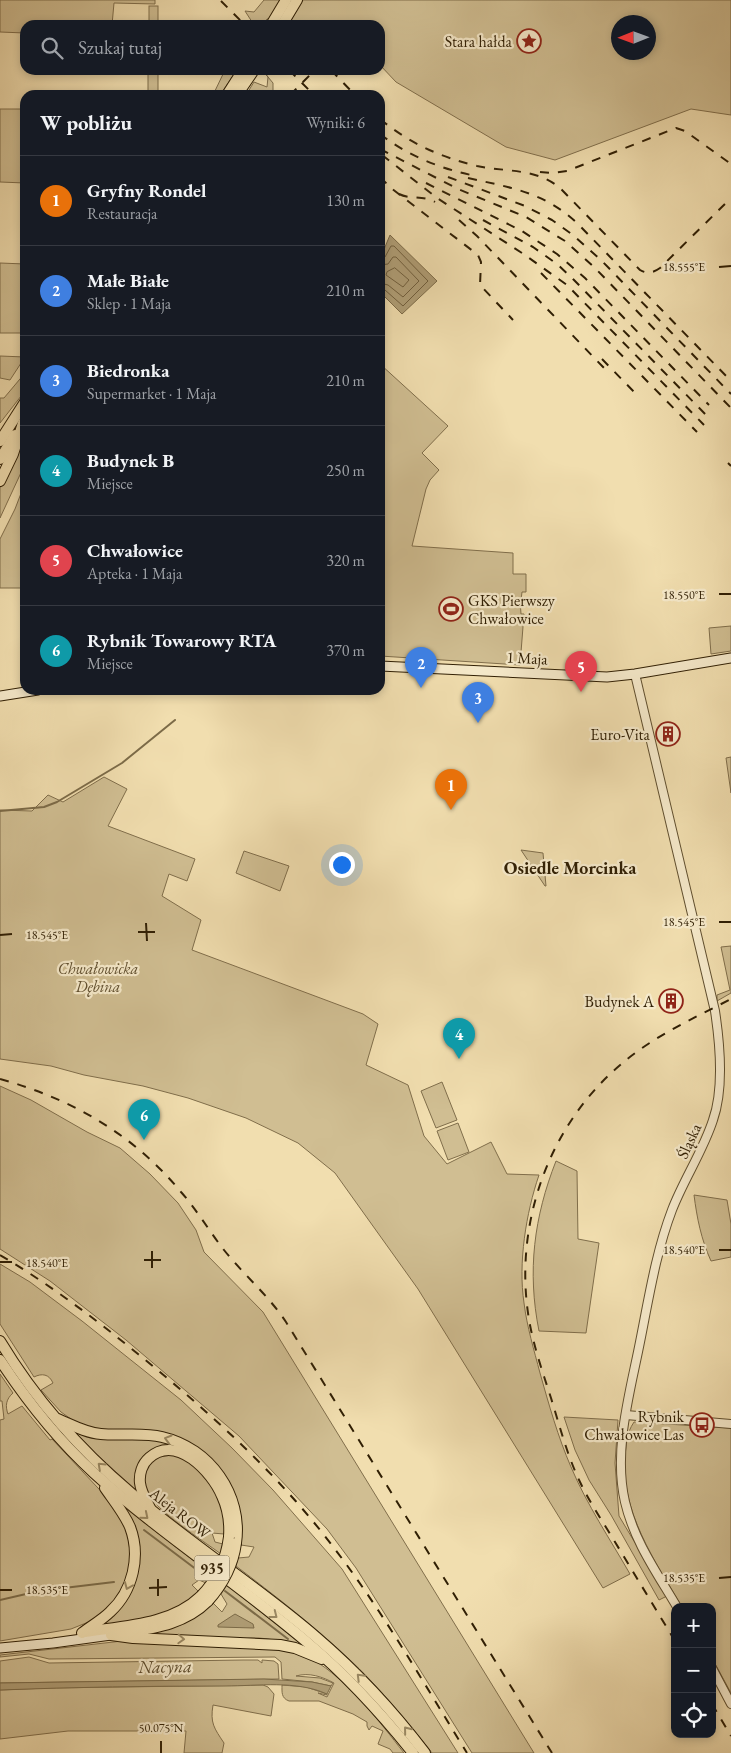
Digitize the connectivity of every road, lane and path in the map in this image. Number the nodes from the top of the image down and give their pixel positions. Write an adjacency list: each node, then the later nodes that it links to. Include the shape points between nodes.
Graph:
1 (286, 0): 3 (main road)
2 (297, 0): 4 (main road)
3 (278, 20)
4 (280, 20)
5 (246, 75): 7 (main road)
6 (247, 75): 8 (main road)
7 (232, 90)
8 (240, 90)
9 (20, 421): 13 (main road)
10 (20, 422): 14 (main road)
11 (20, 423): 15 (main road)
12 (20, 425): 16 (main road, via 13,454)
13 (0, 431)
14 (0, 441)
15 (0, 459)
16 (0, 482)
17 (731, 658): 19 (main road, 1 Maja)
18 (385, 666): 19 (main road, 1 Maja, via 588,677)
19 (635, 674): 25 (street, Śląska, via 715,1011 719,1084 713,1122 674,1205 662,1239)
20 (20, 693): 21 (main road)
21 (0, 696)
22 (0, 1341): 24 (main road, Aleja ROW / 935)
23 (0, 1360): 24 (main road, Aleja ROW / 935)
24 (32, 1397): 26 (main road, Aleja ROW / 935); 28 (main road, Aleja ROW / 935, via 62,1441)
25 (626, 1415): 27 (street); 32 (street, Śląska, via 622,1471 627,1508 641,1546)
26 (54, 1417): 29 (main road, Aleja ROW / 935, one-way to 26, via 96,1462); 30 (main road, one-way to 26, via 236,1517 228,1492 215,1469 195,1451 161,1436 90,1432)
27 (731, 1424)
28 (94, 1473): 33 (main road, one-way to 33, via 126,1518 134,1539 135,1560 130,1582 121,1600 111,1612); 37 (main road, Aleja ROW / 935, one-way to 37, via 153,1524 276,1616)
29 (151, 1510): 30 (main road, via 140,1484 143,1467 158,1452 177,1452 197,1462 216,1485 227,1510); 40 (main road, Aleja ROW / 935, one-way to 29, via 393,1713 315,1636)
30 (233, 1540): 31 (main road, bridge, via 234,1555 227,1574 216,1593)
31 (205, 1599): 33 (main road, via 165,1618); 34 (main road, via 194,1613 168,1625)
32 (675, 1603)
33 (82, 1633): 35 (main road)
34 (111, 1635): 35 (main road); 37 (main road, one-way to 37, via 280,1645)
35 (31, 1644): 36 (main road)
36 (0, 1648)
37 (330, 1662): 40 (main road, Aleja ROW / 935, via 393,1728)
38 (716, 1676): 39 (street)
39 (731, 1704)
40 (420, 1751)

